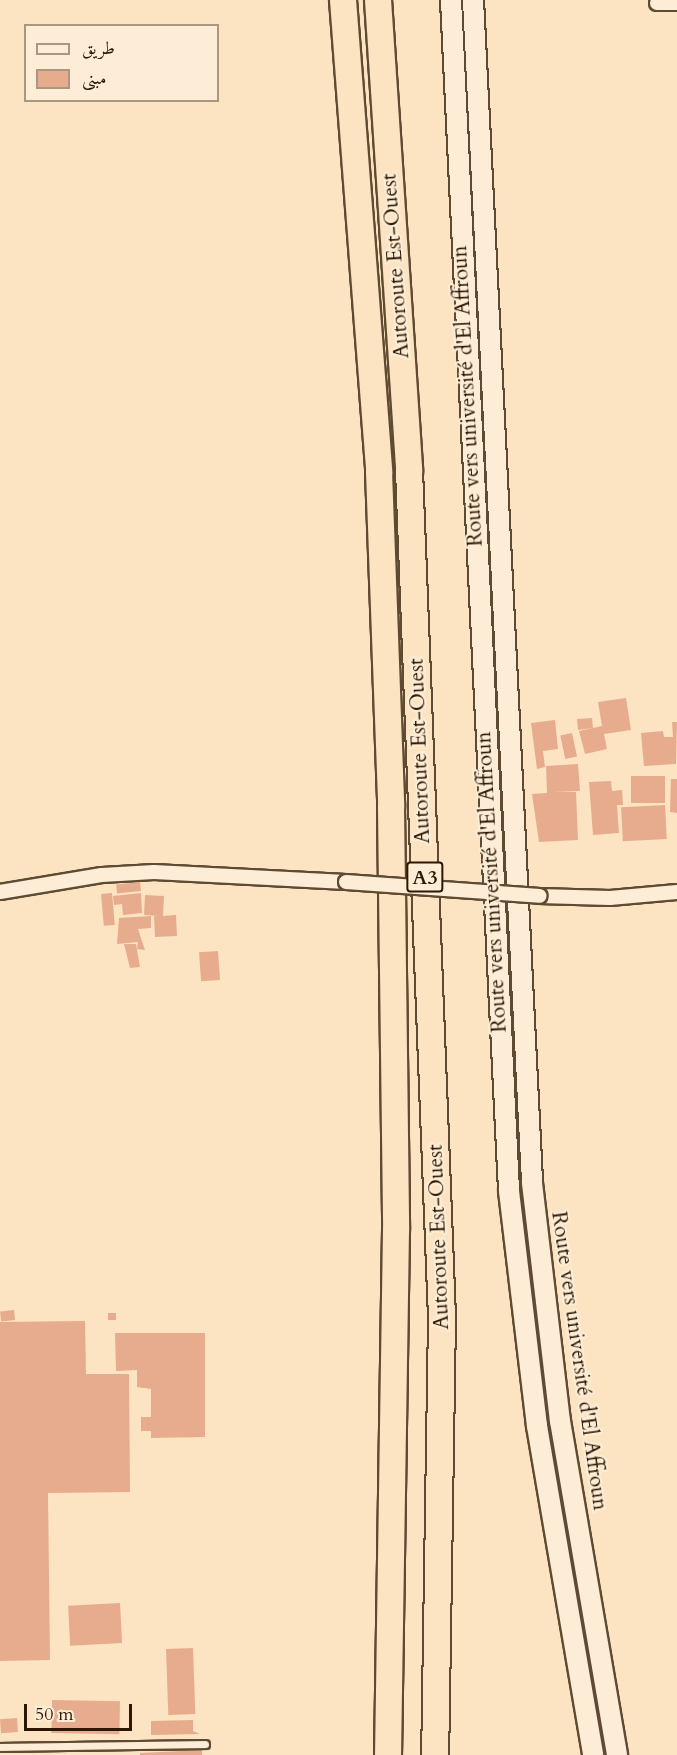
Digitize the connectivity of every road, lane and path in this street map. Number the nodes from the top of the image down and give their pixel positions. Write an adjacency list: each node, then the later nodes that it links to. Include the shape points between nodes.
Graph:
1 (343, 0): 11 (highway, Autoroute Est-Ouest / A3, via 379,472 391,807 396,1230)
2 (378, 0): 12 (highway, Autoroute Est-Ouest / A3, via 409,470 442,1318)
3 (451, 0): 13 (main road, Route vers université d'El Affroun, via 509,1191 537,1426)
4 (473, 0): 14 (main road, Route vers université d'El Affroun, via 532,1183 560,1421)
5 (657, 3): 6 (street)
6 (677, 3)
7 (0, 892): 8 (street, bridge, via 102,875 154,872 539,896 609,898)
8 (677, 892)
9 (205, 1744): 10 (lane)
10 (0, 1747)
11 (388, 1755)
12 (435, 1755)
13 (593, 1755)
14 (617, 1755)

